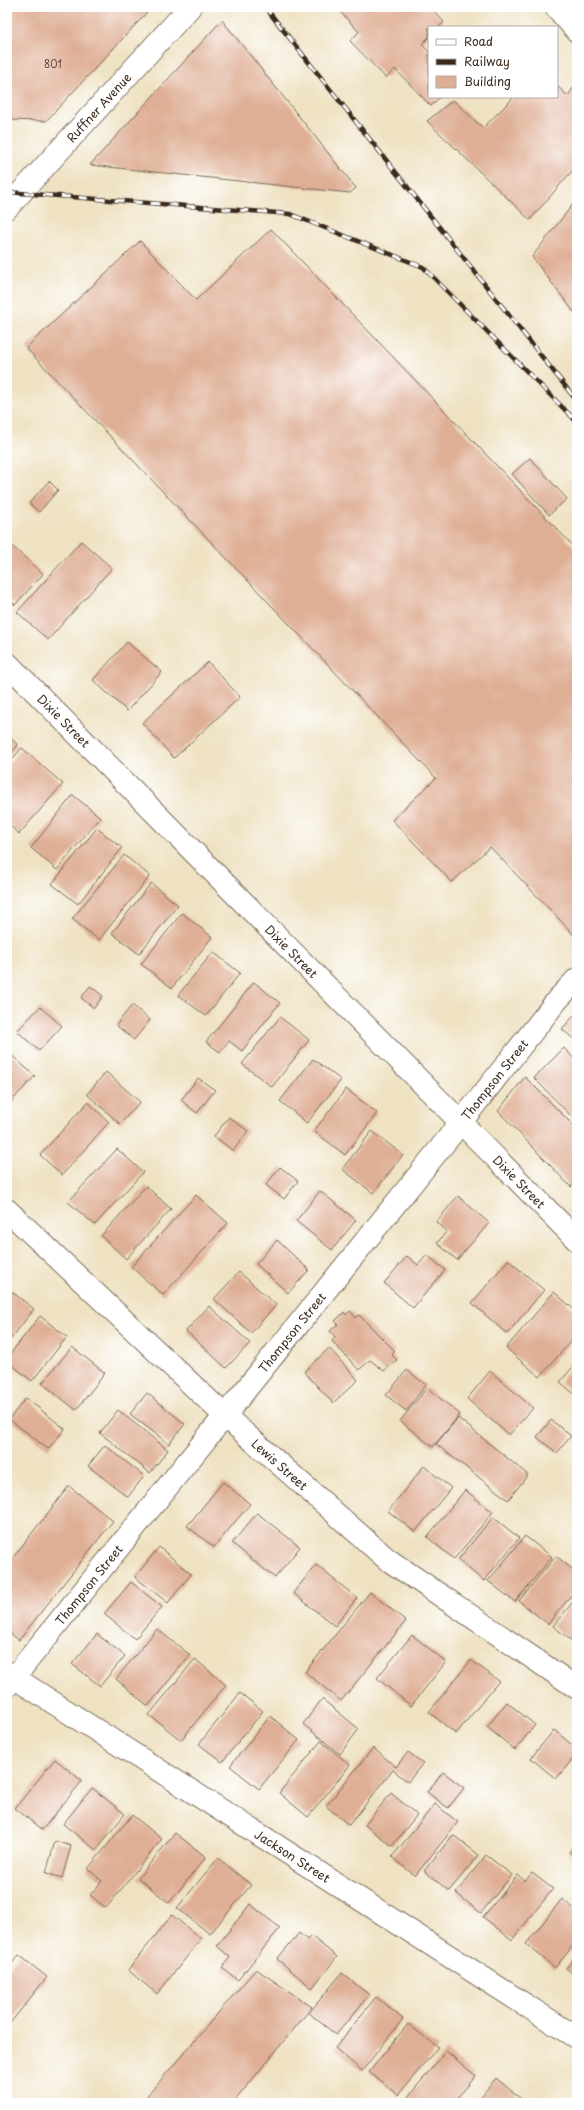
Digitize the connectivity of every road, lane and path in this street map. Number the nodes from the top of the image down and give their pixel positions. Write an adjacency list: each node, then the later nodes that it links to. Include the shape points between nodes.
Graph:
1 (190, 7): 4 (street, Ruffner Avenue)
2 (556, 7): 3 (street)
3 (577, 31)
4 (7, 208)
5 (7, 663): 7 (street, Dixie Street)
6 (577, 979): 7 (street, Thompson Street, via 558,999)
7 (460, 1123): 9 (street, Dixie Street); 10 (street, Thompson Street)
8 (7, 1210): 10 (street, Lewis Street)
9 (577, 1240)
10 (224, 1415): 11 (street, Thompson Street); 12 (street, Lewis Street, via 387,1559)
11 (9, 1679): 13 (street, Jackson Street)
12 (577, 1688)
13 (577, 2038)

